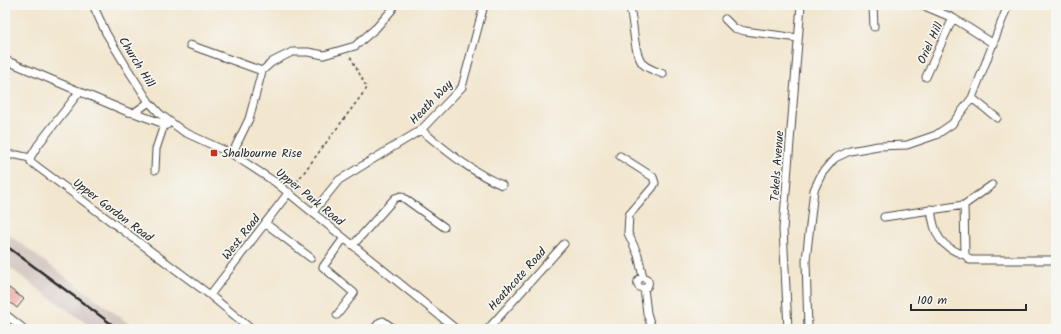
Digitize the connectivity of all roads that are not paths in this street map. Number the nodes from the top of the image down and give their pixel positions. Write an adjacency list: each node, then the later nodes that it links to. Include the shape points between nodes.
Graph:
1 (93, 5): 21 (street, Church Hill, via 119,56)
2 (393, 5): 16 (street, via 392,10 376,28 355,46 324,55 292,52 272,62)
3 (484, 5): 25 (street, Heath Way, via 462,87)
4 (628, 5): 17 (street, via 638,54 643,63)
5 (801, 5): 12 (street, Tekels Avenue)
6 (875, 5): 11 (street)
7 (922, 5): 9 (street, Oriel Hill)
8 (1008, 5): 13 (street)
9 (953, 18): 13 (street, Oriel Hill); 18 (street, Oriel Hill)
10 (725, 19): 12 (street, via 734,28 745,31)
11 (874, 27)
12 (798, 38): 56 (street, Tekels Avenue, via 783,229)
13 (994, 44): 20 (street)
14 (190, 45): 16 (street)
15 (5, 60): 19 (street, Upper Park Road)
16 (262, 71): 26 (street, via 249,119)
17 (663, 74)
18 (926, 77)
19 (80, 91): 22 (street, Upper Park Road); 29 (street)
20 (972, 98): 23 (street); 57 (street, via 952,124 936,135 907,145 878,146 850,151 835,158 822,172 814,190 811,206 806,260)
21 (149, 102): 22 (street); 24 (street, Church Hill)
22 (134, 113): 24 (street, Upper Park Road)
23 (997, 118)
24 (168, 124): 26 (street, Upper Park Road); 30 (street, via 156,148)
25 (421, 130): 31 (street, via 482,177); 36 (street, Heath Way, via 339,180)
26 (232, 154): 33 (street, Upper Park Road)
27 (5, 155): 29 (street)
28 (620, 156): 55 (street, via 653,177 655,183 628,214 628,233 638,255 643,277 648,279 649,283 644,288)
29 (30, 158): 46 (street, Upper Gordon Road, via 36,166)
30 (155, 170)
31 (502, 185)
32 (992, 185): 34 (street)
33 (289, 192): 36 (street, Upper Park Road); 38 (street, West Road)
34 (964, 205): 35 (street); 43 (street)
35 (931, 209): 37 (street); 43 (street, via 936,236 952,251)
36 (313, 212): 40 (street, Upper Park Road)
37 (884, 217)
38 (265, 223): 44 (street); 46 (street, West Road)
39 (444, 227): 42 (street, via 401,196 395,198)
40 (344, 238): 42 (street, Upper Park Road); 48 (street, via 323,267 354,293)
41 (564, 244): 54 (street, Heathcote Road)
42 (353, 246): 53 (street, Upper Park Road)
43 (965, 255): 45 (street, via 970,260)
44 (311, 258)
45 (1056, 260)
46 (210, 295): 50 (street, Upper Gordon Road)
47 (5, 314): 49 (street)
48 (337, 314)
49 (19, 328)
50 (251, 329)
51 (374, 329): 52 (street, via 383,321)
52 (394, 329)
53 (456, 329)
54 (488, 329)
55 (652, 329)
56 (788, 329)
57 (808, 329)

